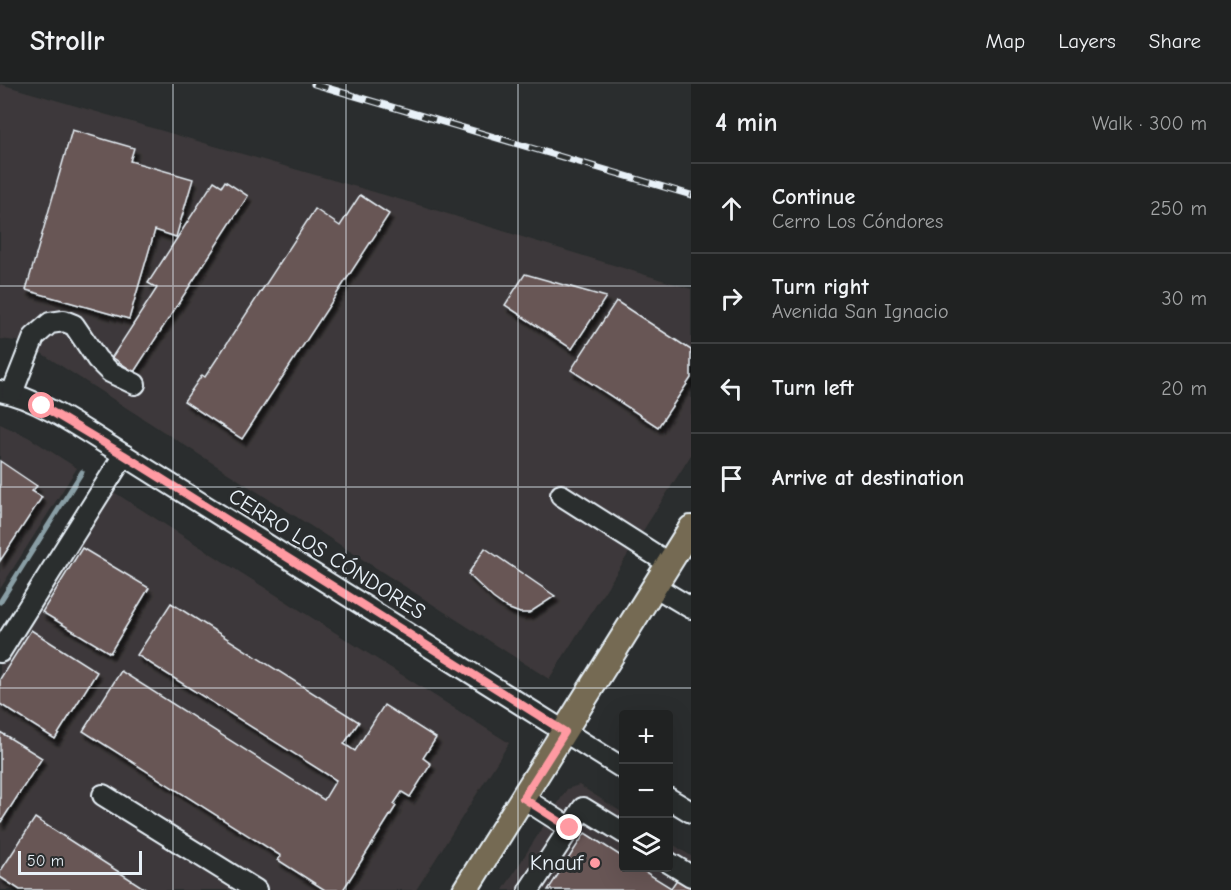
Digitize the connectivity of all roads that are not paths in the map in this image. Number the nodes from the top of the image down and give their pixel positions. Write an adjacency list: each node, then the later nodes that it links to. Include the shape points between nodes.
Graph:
1 (135, 384): 2 (street, via 110,372 74,325 64,321 50,323 34,337)
2 (6, 392): 3 (street, CERRO LOS CÓNDORES, via 42,406)
3 (124, 455): 9 (street); 10 (street, CERRO LOS CÓNDORES)
4 (561, 495): 6 (street)
5 (691, 528): 6 (main road)
6 (668, 563): 7 (main road)
7 (654, 586): 8 (street); 10 (main road)
8 (691, 608)
9 (0, 652)
10 (565, 732): 11 (street, CERRO LOS CÓNDORES); 13 (main road)
11 (619, 766)
12 (104, 795): 20 (street)
13 (523, 798): 16 (street); 21 (main road)
14 (673, 801): 15 (street)
15 (691, 812)
16 (570, 828): 17 (street, via 583,808); 22 (street)
17 (619, 830)
18 (673, 865): 19 (street)
19 (691, 876)
20 (256, 890)
21 (465, 890)
22 (530, 890)

